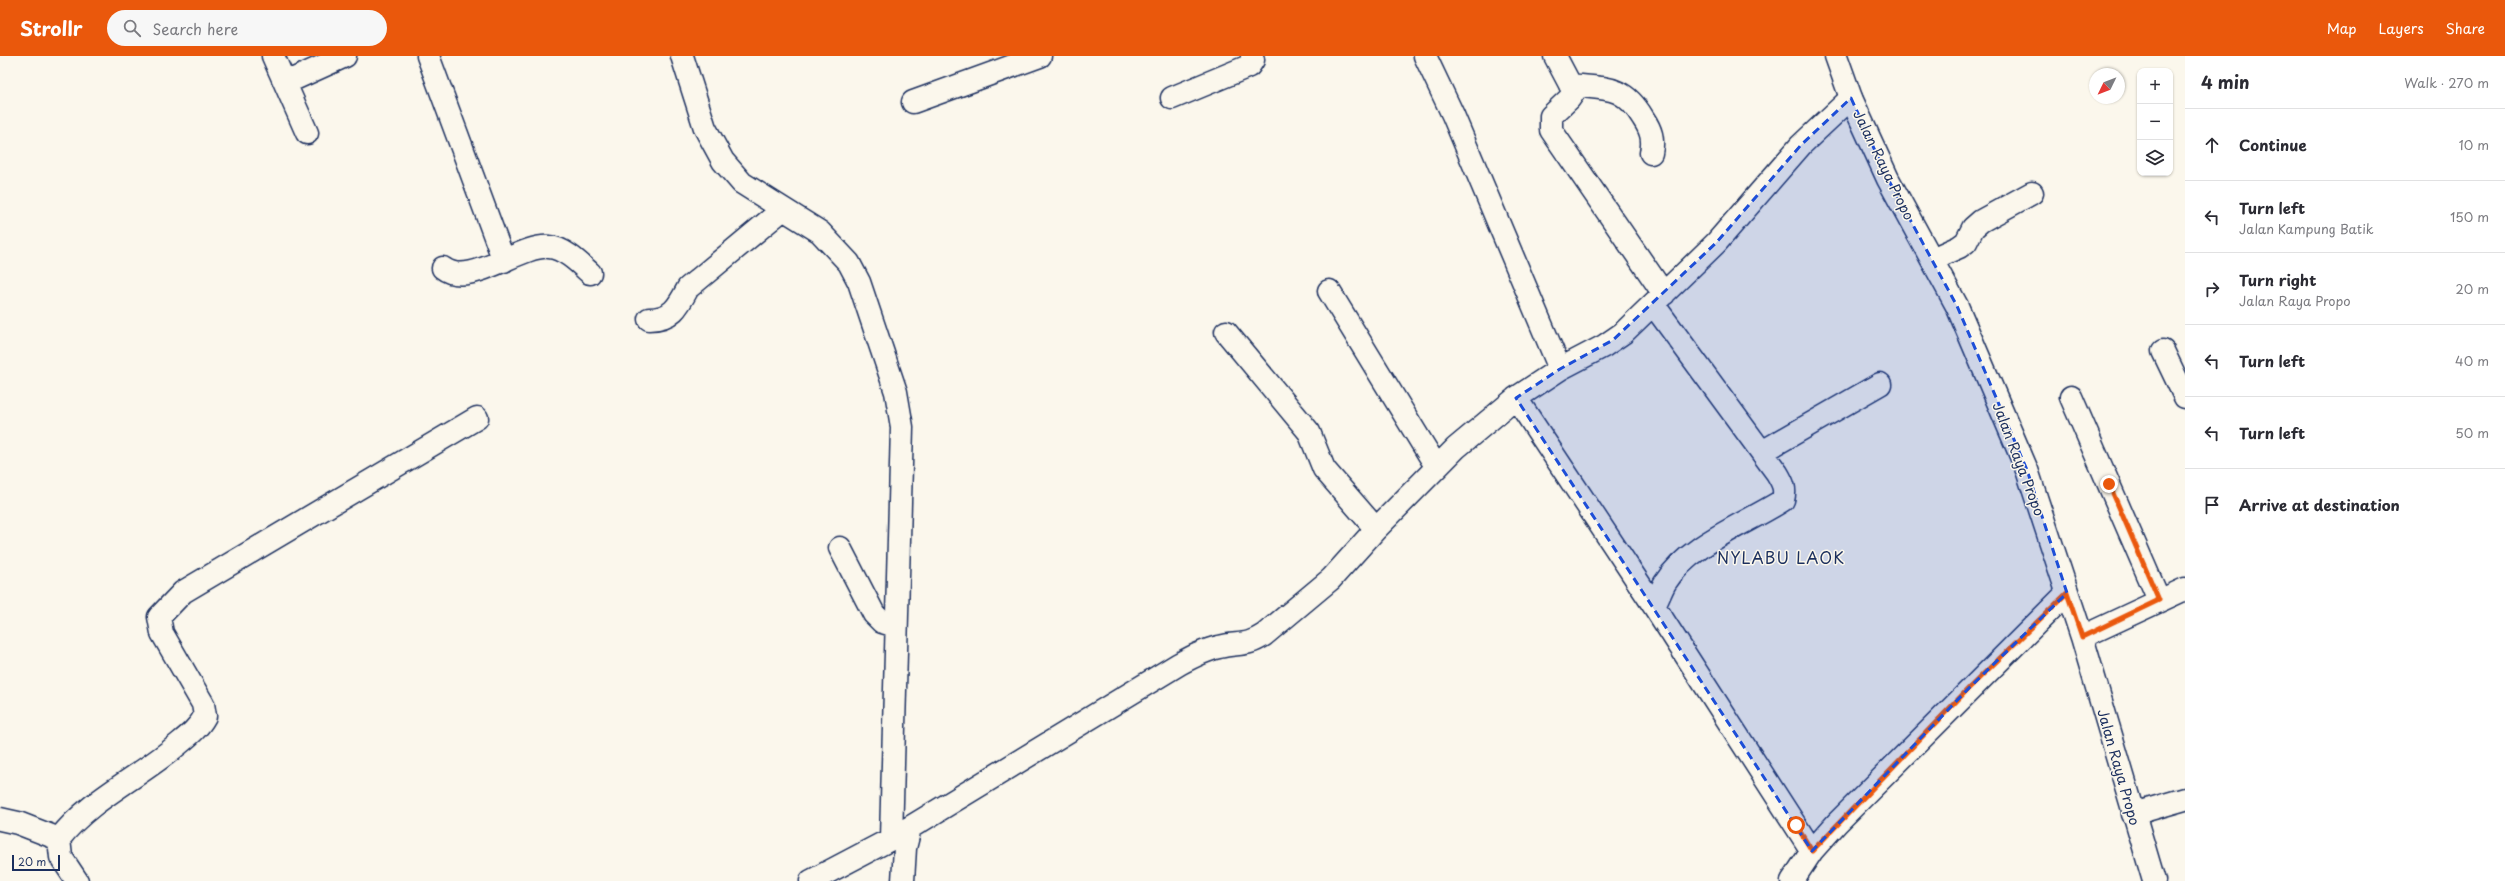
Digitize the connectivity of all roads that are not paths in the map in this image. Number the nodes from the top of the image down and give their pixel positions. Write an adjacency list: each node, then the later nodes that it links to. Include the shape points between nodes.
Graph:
1 (273, 56): 10 (street)
2 (345, 56): 10 (street, via 292,80)
3 (428, 56): 20 (street)
4 (682, 56): 18 (street, via 705,128 723,160 742,183)
5 (1252, 56): 12 (street, via 1253,60 1249,66)
6 (1425, 56): 28 (street, via 1453,115)
7 (1555, 56): 11 (street)
8 (1836, 56): 13 (street, Jalan Raya Propo)
9 (1024, 58): 14 (street)
10 (282, 76): 15 (street)
11 (1570, 85): 16 (street, via 1611,89 1622,93 1635,104 1646,123 1653,140); 24 (street, via 1574,92 1573,96 1551,116 1552,130)
12 (1172, 98)
13 (1851, 98): 19 (street, Jalan Raya Propo, via 1888,179); 24 (street, via 1801,145 1737,222)
14 (913, 102)
15 (307, 133)
16 (1651, 153)
17 (2032, 193): 19 (street, via 1981,221 1973,228 1966,242 1959,247)
18 (782, 210): 25 (street, via 688,288 670,314 662,319); 42 (street, via 820,232 850,263 859,282 896,392 902,427)
19 (1932, 259): 39 (street, Jalan Raya Propo, via 1957,306 2027,470)
20 (504, 261): 21 (street, via 460,274 448,273); 22 (street, via 549,246 565,253)
21 (443, 268)
22 (590, 273)
23 (1329, 291): 35 (street)
24 (1658, 299): 28 (street, via 1613,340); 34 (street)
25 (649, 319)
26 (1226, 332): 36 (street, via 1309,432 1324,469)
27 (2163, 351): 31 (street)
28 (1560, 369): 32 (street)
29 (1880, 384): 34 (street)
30 (2071, 397): 40 (street)
31 (2185, 397)
32 (1516, 398): 35 (street); 41 (street)
33 (477, 418): 48 (street, via 183,592 159,617 159,623 162,633 203,704 205,716 200,726 154,764 101,799 71,823)
34 (1762, 452): 41 (street, via 1784,486 1783,500 1724,531 1688,559 1665,584)
35 (1436, 466): 36 (street)
36 (1376, 529): 47 (street, via 1331,579 1253,642 1221,646 1200,653)
37 (840, 548): 42 (street, via 874,614 882,622)
38 (2185, 589): 40 (street)
39 (2067, 593): 43 (street, Jalan Raya Propo); 50 (street, via 1969,688)
40 (2159, 600): 43 (street)
41 (1654, 606): 50 (street)
42 (896, 626): 49 (street)
43 (2082, 637): 45 (street, Jalan Raya Propo)
44 (2185, 799): 45 (street)
45 (2133, 814): 55 (street, Jalan Raya Propo)
46 (0, 819): 48 (street)
47 (910, 828): 49 (street); 53 (street)
48 (59, 839): 51 (street)
49 (891, 839): 52 (street)
50 (1812, 851): 54 (street)
51 (68, 879)
52 (811, 881)
53 (903, 881)
54 (1792, 881)
55 (2154, 881)

